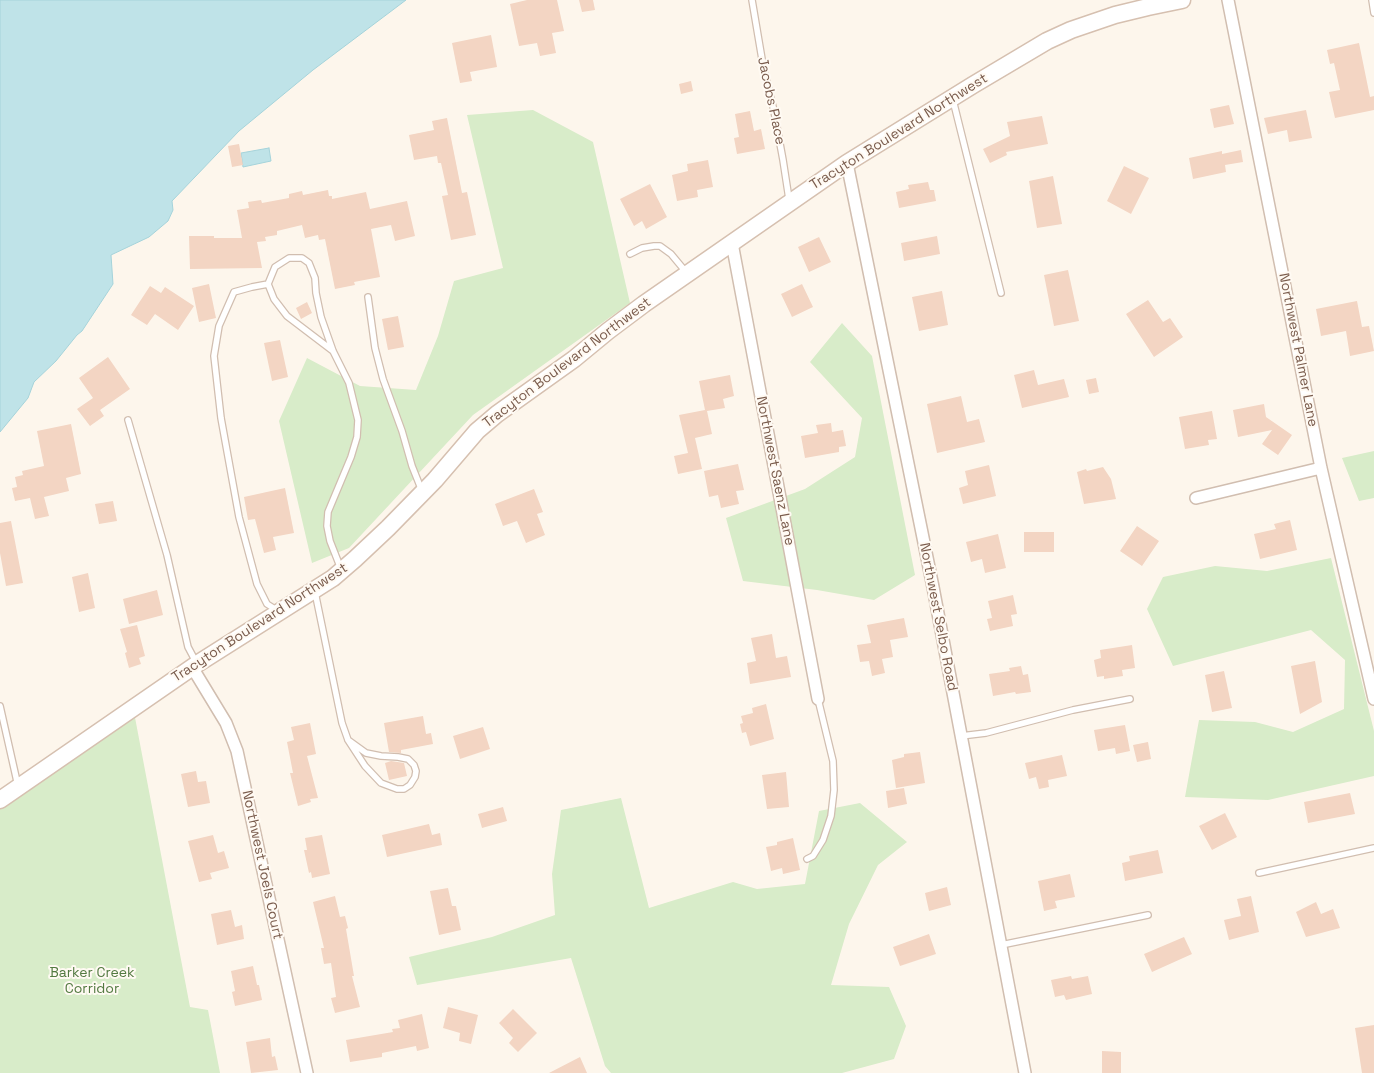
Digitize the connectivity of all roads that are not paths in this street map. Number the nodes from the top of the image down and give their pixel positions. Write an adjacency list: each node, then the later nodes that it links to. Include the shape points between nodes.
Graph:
1 (752, 0): 8 (lane, Jacobs Place)
2 (1182, 0): 6 (main road, Tracyton Boulevard Northwest, via 1115,15 1071,30)
3 (1228, 0): 17 (street, Northwest Palmer Lane)
4 (1372, 0): 5 (lane)
5 (1374, 14)
6 (953, 98): 7 (main road, Tracyton Boulevard Northwest); 13 (lane)
7 (847, 163): 8 (main road, Tracyton Boulevard Northwest); 28 (street, Northwest Selbo Road)
8 (790, 202): 9 (main road, Tracyton Boulevard Northwest)
9 (732, 243): 11 (main road, Tracyton Boulevard Northwest); 26 (street, Northwest Saenz Lane)
10 (630, 254): 11 (lane, via 642,248 660,246)
11 (688, 274): 18 (main road, Tracyton Boulevard Northwest, via 477,430)
12 (268, 284): 15 (lane, via 287,316); 15 (lane, via 275,267 289,258 302,258 309,263 315,278 320,317); 22 (lane, via 234,292 219,326 214,356 221,418 239,517 258,584 267,604)
13 (1001, 293)
14 (368, 297): 18 (lane, via 383,379)
15 (333, 351): 20 (lane, via 349,383 358,420 351,456 328,512 330,541)
16 (128, 420): 23 (lane, via 167,555)
17 (1321, 468): 19 (street); 24 (street, Northwest Palmer Lane)
18 (422, 493): 20 (main road, Tracyton Boulevard Northwest)
19 (1196, 498)
20 (341, 571): 21 (main road, Tracyton Boulevard Northwest)
21 (315, 590): 22 (main road, Tracyton Boulevard Northwest); 29 (lane)
22 (280, 612): 23 (main road, Tracyton Boulevard Northwest)
23 (194, 665): 30 (main road, Tracyton Boulevard Northwest); 37 (street, Northwest Joels Court, via 226,723 237,751)
24 (1374, 698)
25 (1130, 699): 28 (lane)
26 (818, 700): 33 (lane, via 833,761 834,790 831,816 823,840 813,856)
27 (0, 706): 30 (lane)
28 (961, 736): 36 (street, Northwest Selbo Road)
29 (348, 740): 29 (lane, via 364,766 381,783 396,789 410,785 416,771 412,761 366,753)
30 (19, 788): 31 (main road, Tracyton Boulevard Northwest)
31 (0, 800)
32 (1374, 848): 34 (lane)
33 (807, 859)
34 (1259, 873)
35 (1148, 915): 36 (lane)
36 (1001, 945): 38 (street, Northwest Selbo Road)
37 (307, 1073)
38 (1025, 1073)

